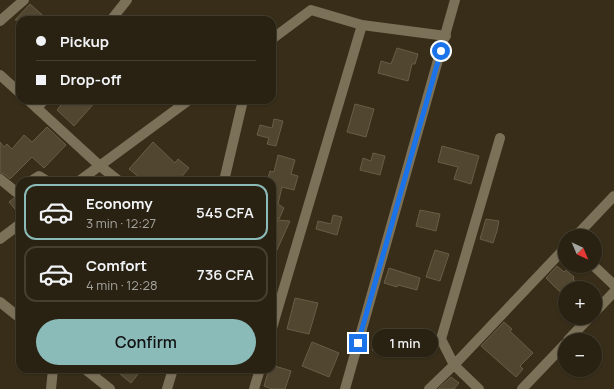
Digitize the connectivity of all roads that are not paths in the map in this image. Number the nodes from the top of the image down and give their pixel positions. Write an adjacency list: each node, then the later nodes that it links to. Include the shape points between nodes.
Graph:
1 (24, 0): 5 (street)
2 (127, 0): 4 (street)
3 (455, 0): 8 (street)
4 (113, 16)
5 (0, 21)
6 (362, 25): 7 (street, via 311,10); 8 (street); 34 (street)
7 (276, 36)
8 (446, 36): 47 (street)
9 (0, 75): 10 (street)
10 (16, 89)
11 (32, 104): 15 (street)
12 (40, 104): 15 (street)
13 (184, 104): 17 (street)
14 (242, 104): 20 (street)
15 (37, 108): 17 (street)
16 (500, 138): 38 (street, via 441,339)
17 (100, 166): 18 (street); 19 (street)
18 (85, 177)
19 (114, 177)
20 (225, 177)
21 (0, 179): 22 (street)
22 (16, 192)
23 (614, 196): 25 (street)
24 (16, 227): 26 (street)
25 (583, 229)
26 (0, 239)
27 (558, 255): 38 (street)
28 (601, 273): 29 (street)
29 (614, 285)
30 (614, 292): 32 (street)
31 (0, 302): 33 (street)
32 (602, 305)
33 (16, 315)
34 (276, 315)
35 (582, 325): 36 (street)
36 (575, 333)
37 (558, 351): 50 (street)
38 (454, 365): 48 (street); 49 (street)
39 (53, 373): 43 (street)
40 (90, 373): 44 (street)
41 (172, 373): 45 (street)
42 (259, 373): 46 (street)
43 (51, 389)
44 (110, 389)
45 (167, 389)
46 (254, 389)
47 (345, 389)
48 (429, 389)
49 (479, 389)
50 (522, 389)

